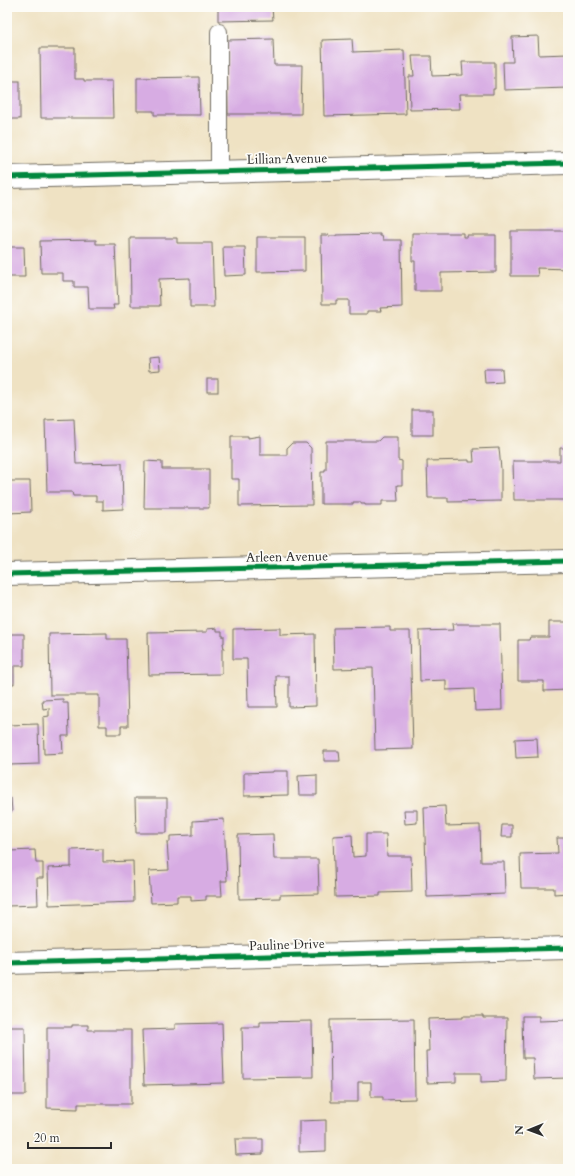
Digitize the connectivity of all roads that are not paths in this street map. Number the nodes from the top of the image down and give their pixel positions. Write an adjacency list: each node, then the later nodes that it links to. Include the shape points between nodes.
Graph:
1 (219, 32): 3 (lane)
2 (568, 163): 3 (street, Lillian Avenue)
3 (220, 172): 4 (street, Lillian Avenue)
4 (7, 177)
5 (568, 561): 6 (street, Arleen Avenue)
6 (7, 574)
7 (568, 948): 8 (street, Pauline Drive)
8 (7, 963)

